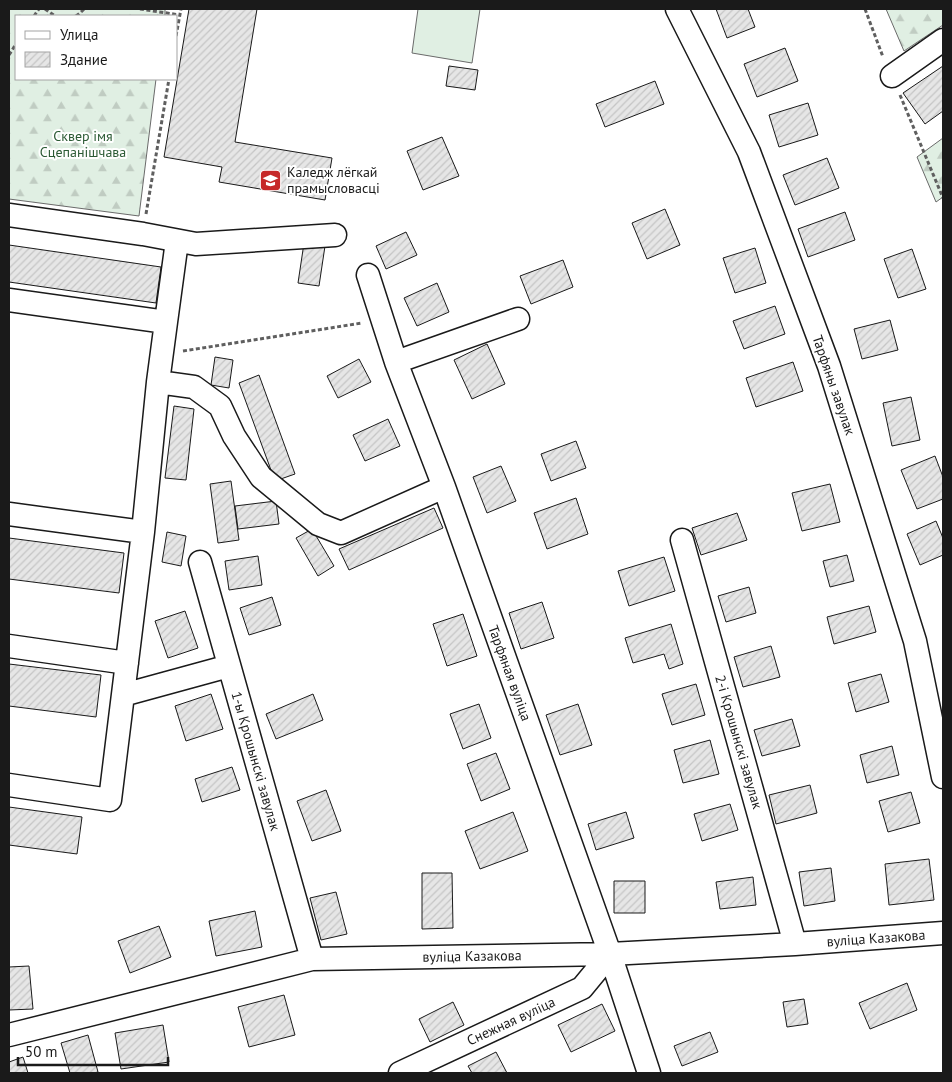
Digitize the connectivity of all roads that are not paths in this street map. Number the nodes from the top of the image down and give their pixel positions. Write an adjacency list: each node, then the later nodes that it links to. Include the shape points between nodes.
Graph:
1 (677, 9): 22 (street, Тарфяны завулак, via 749,152 829,366 915,641)
2 (943, 40): 3 (street)
3 (892, 76)
4 (9, 215): 6 (street)
5 (335, 235): 6 (street, via 196,244)
6 (177, 241): 10 (street)
7 (368, 275): 11 (street, Тарфяная вуліца)
8 (9, 300): 10 (street)
9 (518, 319): 11 (street)
10 (166, 322): 12 (street)
11 (396, 362): 13 (street, Тарфяная вуліца)
12 (158, 382): 13 (street, via 194,387 220,406 234,436 261,477 318,524 341,533); 15 (street)
13 (444, 487): 26 (street, Тарфяная вуліца)
14 (9, 514): 15 (street)
15 (143, 532): 19 (street)
16 (682, 540): 25 (street, 2-і Крошынскі завулак)
17 (200, 562): 20 (street, 1-ы Крошынскі завулак)
18 (9, 646): 19 (street)
19 (127, 663): 21 (street)
20 (229, 666): 21 (street); 27 (street, 1-ы Крошынскі завулак)
21 (123, 695): 23 (street, via 110,800)
22 (943, 777)
23 (9, 785)
24 (943, 933): 25 (street, вуліца Казакова)
25 (795, 944): 26 (street, вуліца Казакова)
26 (610, 954): 27 (street, вуліца Казакова); 29 (street, Снежная вуліца, via 582,988); 30 (street, Тарфяная вуліца)
27 (312, 960): 28 (street, вуліца Казакова)
28 (9, 1035)
29 (400, 1073)
30 (649, 1073)

